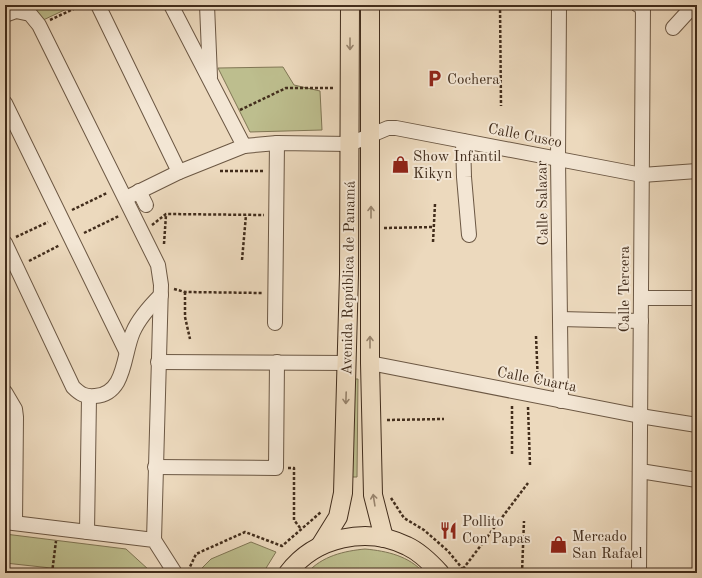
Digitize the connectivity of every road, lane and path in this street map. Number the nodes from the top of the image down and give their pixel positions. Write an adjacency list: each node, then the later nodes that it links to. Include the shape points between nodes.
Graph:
1 (82, 5): 13 (path)
2 (98, 5): 27 (street)
3 (172, 5): 15 (street)
4 (207, 5): 15 (street)
5 (350, 5): 16 (main road, Avenida República de Panamá, one-way to 16)
6 (370, 5): 20 (main road, Avenida República de Panamá)
7 (500, 5): 18 (path)
8 (559, 5): 25 (street, Calle Salazar)
9 (638, 5): 10 (street)
10 (643, 5): 30 (street, Calle Tercera)
11 (694, 5): 14 (street)
12 (5, 15): 13 (street, via 16,11 30,14)
13 (39, 25): 31 (street)
14 (673, 28)
15 (210, 81): 19 (street)
16 (350, 88): 19 (path, via 286,88); 23 (main road, Avenida República de Panamá)
17 (5, 103): 53 (street)
18 (501, 106)
19 (228, 116): 24 (street)
20 (371, 135): 21 (street, Calle Cusco, via 388,128 396,128); 23 (street, Calle Cusco); 37 (main road, Avenida República de Panamá, one-way to 20)
21 (463, 141): 25 (street, Calle Cusco); 39 (street)
22 (278, 143): 23 (street); 24 (street); 26 (street)
23 (350, 144): 56 (main road, Avenida República de Panamá)
24 (244, 146): 27 (street)
25 (558, 159): 30 (street, Calle Cusco); 48 (street, Calle Salazar)
26 (277, 170): 28 (path); 35 (street)
27 (179, 172): 31 (street)
28 (217, 172)
29 (697, 172): 30 (street, Calle Cusco)
30 (642, 175): 46 (street, Calle Tercera)
31 (132, 194): 33 (street); 38 (street)
32 (435, 204): 36 (path)
33 (146, 205)
34 (246, 215): 35 (path); 38 (path, via 166,214); 42 (path)
35 (276, 215): 45 (street)
36 (434, 227): 37 (path); 40 (path)
37 (370, 228): 57 (main road, Avenida República de Panamá, one-way to 37)
38 (143, 231): 43 (street, via 158,265)
39 (469, 235)
40 (433, 242)
41 (5, 243): 61 (street, via 73,387 80,394)
42 (242, 260)
43 (161, 290): 44 (path); 53 (street, via 133,331); 54 (street)
44 (185, 292): 45 (path); 52 (path, via 185,317)
45 (275, 293): 50 (street)
46 (641, 298): 47 (street); 49 (street, Calle Tercera)
47 (697, 298)
48 (560, 319): 49 (street); 62 (street, Calle Salazar)
49 (641, 321): 63 (street, Calle Tercera)
50 (275, 323)
51 (536, 336): 60 (path)
52 (190, 339)
53 (126, 351): 61 (street, via 118,382 110,392)
54 (158, 362): 55 (street); 69 (street)
55 (277, 362): 56 (street); 70 (street)
56 (348, 363): 74 (main road, Avenida República de Panamá, one-way to 74)
57 (370, 363): 58 (street, Calle Cuarta); 65 (main road, Avenida República de Panamá)
58 (512, 391): 60 (street, Calle Cuarta); 67 (path)
59 (5, 392): 77 (street, via 15,409 16,417)
60 (534, 396): 62 (street, Calle Cuarta); 68 (path)
61 (89, 397): 80 (street)
62 (561, 401): 63 (street, Calle Cuarta)
63 (640, 416): 66 (street, Calle Cuarta); 71 (street, Calle Tercera)
64 (444, 419): 65 (path)
65 (372, 420): 75 (main road, Avenida República de Panamá)
66 (697, 425)
67 (512, 454)
68 (530, 465)
69 (155, 467): 70 (street); 82 (street)
70 (276, 468): 79 (path, via 294,468 294,520)
71 (640, 471): 72 (street); 92 (street, Calle Tercera)
72 (697, 480)
73 (528, 483): 84 (path)
74 (343, 493): 79 (path); 83 (main road, Avenida República de Panamá, via 338,517)
75 (373, 495): 81 (main road, Avenida República de Panamá, one-way to 75); 84 (path, via 390,496 404,518 424,530 448,551)
76 (524, 521): 91 (path)
77 (10, 522): 78 (street)
78 (58, 529): 80 (street); 85 (path)
79 (301, 529): 87 (path, via 282,546 245,532 196,554)
80 (88, 532): 82 (street)
81 (384, 538): 83 (main road, via 351,536); 89 (main road, via 407,546 428,559)
82 (154, 540): 86 (street)
83 (320, 546): 88 (main road, via 305,555)
84 (463, 569): 90 (path)
85 (52, 573)
86 (175, 573)
87 (187, 573)
88 (288, 573)
89 (440, 573)
90 (466, 573)
91 (522, 573)
92 (639, 573)

